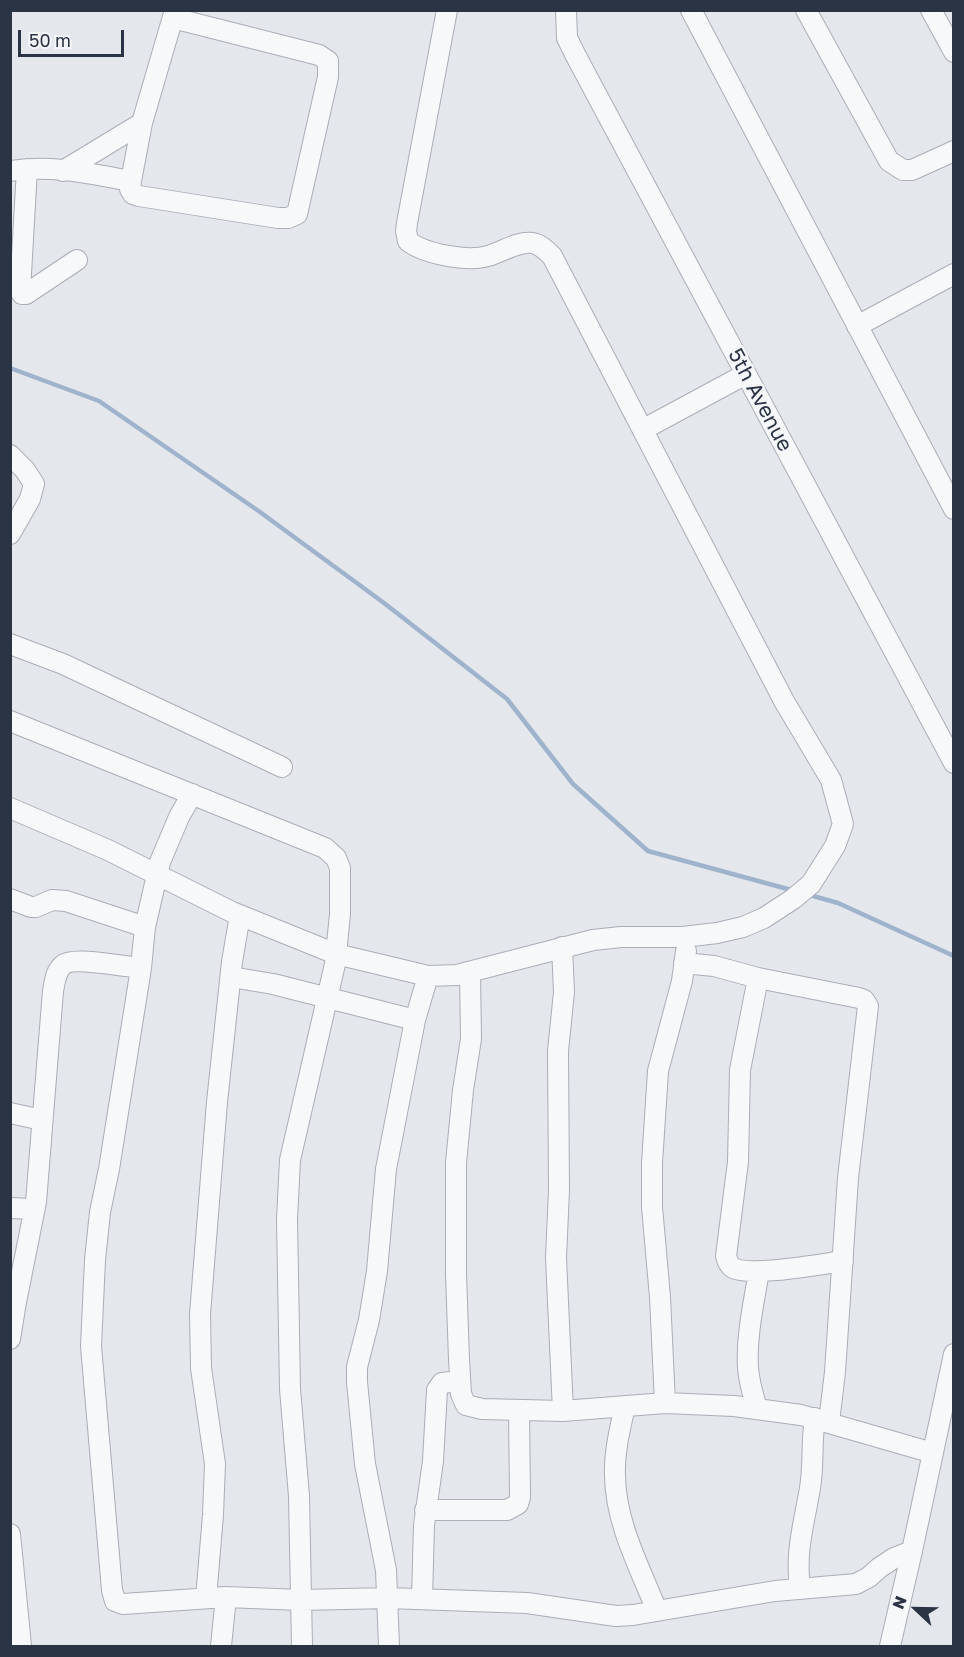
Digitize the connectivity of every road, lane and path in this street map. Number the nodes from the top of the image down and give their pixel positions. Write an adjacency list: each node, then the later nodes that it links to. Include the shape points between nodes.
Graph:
1 (447, 10): 17 (street, via 407,223 408,241 447,256 465,258 485,257 523,243 544,248 552,256)
2 (566, 10): 16 (street, 5th Avenue, via 567,38)
3 (691, 10): 15 (street)
4 (806, 10): 9 (street, via 889,161 903,171 912,170)
5 (931, 10): 7 (street)
6 (173, 13): 8 (street); 12 (street, via 319,55 328,61 297,214 278,218 139,196 130,189)
7 (954, 52)
8 (142, 123): 11 (street); 12 (street)
9 (954, 150)
10 (19, 170): 11 (street); 13 (street, via 20,291 26,294)
11 (63, 171): 12 (street)
12 (131, 181)
13 (77, 260)
14 (954, 274): 15 (street)
15 (857, 326): 19 (street)
16 (746, 374): 17 (street); 23 (street, 5th Avenue)
17 (644, 429): 31 (street, via 784,701 831,780 843,824 828,860 811,884 793,899 743,927)
18 (10, 455): 20 (street, via 34,484 30,499)
19 (954, 509)
20 (12, 527)
21 (10, 644): 24 (street, via 85,674)
22 (10, 722): 25 (street)
23 (954, 763)
24 (282, 767)
25 (192, 794): 27 (street); 33 (street, via 332,853 340,868)
26 (10, 808): 27 (street)
27 (157, 875): 29 (street); 30 (street)
28 (10, 899): 30 (street, via 31,907 52,900 66,901)
29 (240, 915): 33 (street); 38 (street)
30 (145, 927): 35 (street)
31 (688, 937): 32 (street, via 621,937); 34 (street)
32 (562, 947): 36 (street); 55 (street, via 556,1258)
33 (336, 954): 37 (street); 40 (street)
34 (684, 963): 39 (street, via 714,966); 51 (street, via 658,1071 652,1163)
35 (141, 969): 43 (street, via 74,961 58,971); 63 (street, via 95,1260 91,1346 112,1590 116,1601 123,1604)
36 (470, 972): 37 (street); 50 (street, via 471,1039 456,1163)
37 (428, 976): 41 (street)
38 (231, 977): 40 (street); 63 (street, via 200,1314 201,1368 215,1464)
39 (758, 978): 46 (street, via 859,998 868,1006 848,1178); 47 (street, via 740,1070 738,1162 726,1256 735,1269)
40 (327, 998): 41 (street); 66 (street, via 290,1160 287,1219 290,1389)
41 (416, 1020): 64 (street, via 386,1169 377,1271 357,1367 365,1464)
42 (10, 1113): 43 (street)
43 (42, 1120): 45 (street)
44 (10, 1208): 45 (street)
45 (34, 1209): 48 (street)
46 (843, 1261): 47 (street); 56 (street, via 835,1372)
47 (759, 1271): 53 (street, via 748,1365)
48 (10, 1339)
49 (954, 1354): 57 (street)
50 (460, 1381): 54 (street, via 466,1405); 58 (street, via 442,1383 437,1390 433,1461)
51 (665, 1403): 52 (street); 53 (street)
52 (625, 1406): 55 (street); 67 (street, via 615,1463 617,1500)
53 (757, 1409): 56 (street)
54 (519, 1410): 55 (street); 58 (street, via 518,1503 507,1510)
55 (563, 1412)
56 (822, 1420): 57 (street); 61 (street, via 812,1437 810,1489 798,1549)
57 (941, 1445): 60 (street)
58 (425, 1510): 65 (street)
59 (10, 1534): 68 (street)
60 (912, 1551): 61 (street, via 894,1558 863,1582); 72 (street)
61 (800, 1588): 67 (street)
62 (226, 1597): 63 (street); 66 (street); 69 (street)
63 (206, 1598)
64 (388, 1598): 65 (street); 66 (street); 71 (street)
65 (422, 1599): 67 (street, via 527,1603 616,1616)
66 (301, 1600): 70 (street)
67 (657, 1611)
68 (21, 1647)
69 (221, 1647)
70 (302, 1647)
71 (389, 1647)
72 (890, 1647)

